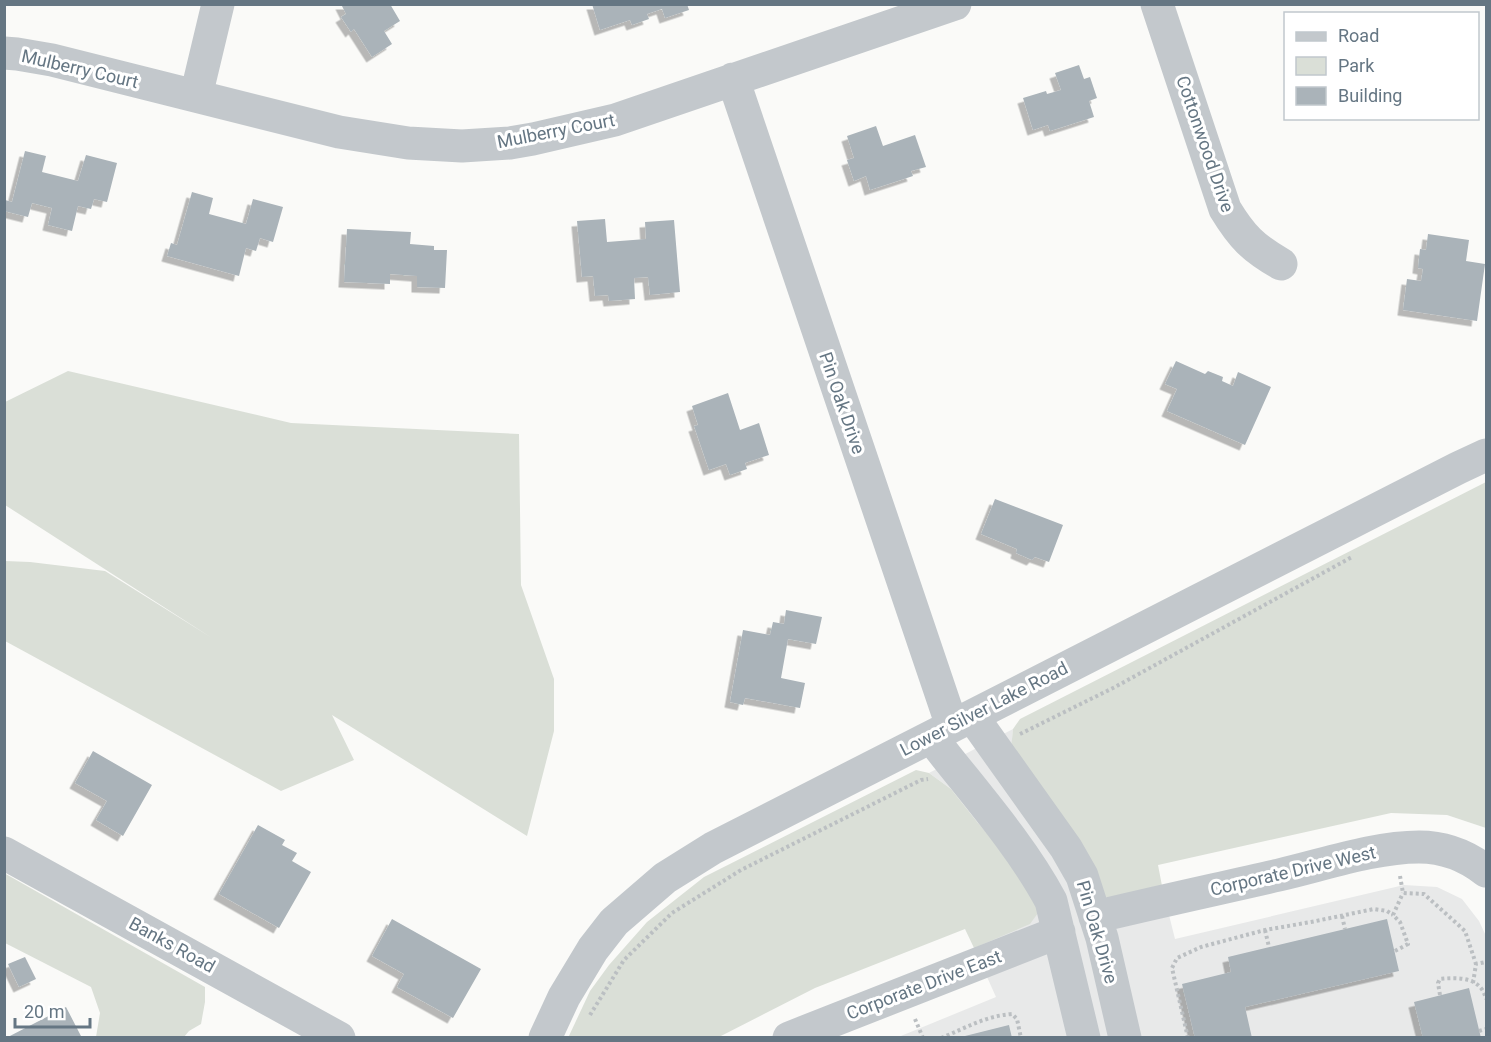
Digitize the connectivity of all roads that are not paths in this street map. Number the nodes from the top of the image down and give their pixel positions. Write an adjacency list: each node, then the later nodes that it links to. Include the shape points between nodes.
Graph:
1 (219, 4): 6 (street)
2 (955, 4): 5 (street, Mulberry Court)
3 (1157, 4): 7 (street, Cottonwood Drive, via 1226,209 1250,244)
4 (4, 53): 6 (street, Mulberry Court, via 52,60)
5 (733, 80): 6 (street, Mulberry Court, via 615,120 533,140 462,146 408,143 339,132); 9 (street, Pin Oak Drive)
6 (196, 96)
7 (1281, 264)
8 (1486, 455): 9 (street, Lower Silver Lake Road)
9 (952, 726): 12 (street, Pin Oak Drive, via 994,747 1071,857 1082,876); 13 (street, Pin Oak Drive, via 957,771 1016,845 1043,887); 15 (street, Lower Silver Lake Road, via 713,848 665,878 614,922 592,949)
10 (4, 853): 14 (street, Banks Road)
11 (1486, 871): 12 (street, Corporate Drive West, via 1475,862 1444,850 1396,848)
12 (1095, 917): 18 (street, Pin Oak Drive)
13 (1059, 932): 16 (street, Corporate Drive East); 17 (street, Pin Oak Drive)
14 (339, 1038)
15 (545, 1038)
16 (789, 1038)
17 (1084, 1038)
18 (1125, 1038)

